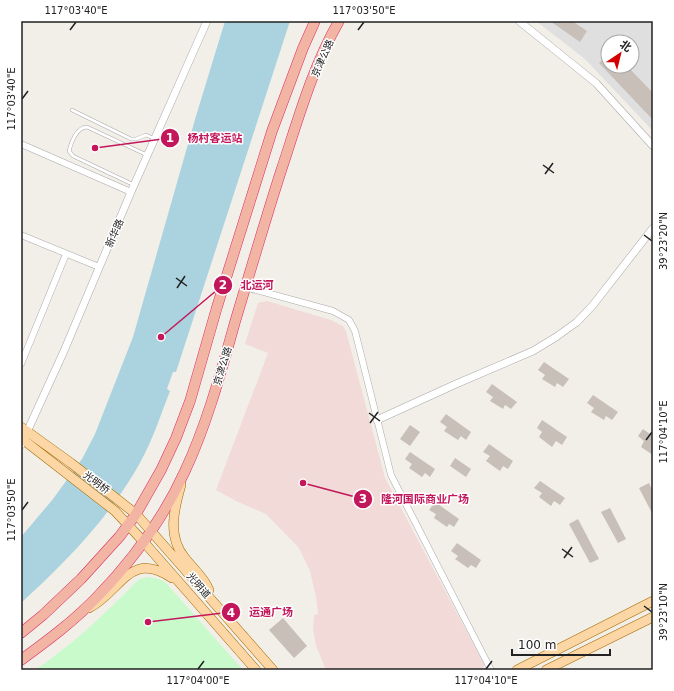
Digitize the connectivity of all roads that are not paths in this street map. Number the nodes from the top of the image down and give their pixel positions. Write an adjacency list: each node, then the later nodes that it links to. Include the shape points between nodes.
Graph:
1 (202, 21): 7 (street, 新华路)
2 (207, 21): 7 (street, 新华路)
3 (316, 21): 24 (highway, 京津公路, via 303,48 272,131 190,401 161,470)
4 (339, 21): 17 (highway, 京津公路, via 307,91)
5 (519, 21): 9 (street, via 596,83)
6 (72, 110): 7 (lane, via 131,139 146,136)
7 (153, 138): 10 (street, 新华路)
8 (21, 144): 12 (street)
9 (653, 146)
10 (145, 154): 11 (street, 新华路); 11 (lane, via 87,127 78,130 69,151 72,156)
11 (132, 184): 12 (street, 新华路)
12 (129, 192): 16 (street, 新华路)
13 (653, 228): 19 (street, via 593,305 556,338 533,351)
14 (21, 235): 15 (street)
15 (66, 254): 16 (street); 18 (street)
16 (97, 266): 20 (street, 新华路)
17 (245, 287): 19 (street, via 333,311 349,320 355,331); 21 (highway, 京津公路, via 210,404)
18 (21, 364)
19 (377, 420): 37 (street, via 391,475)
20 (23, 435): 22 (main road, 光明桥, via 71,463); 23 (main road, 光明桥, via 64,472)
21 (184, 473): 26 (highway, 京津公路); 29 (main road, via 174,512 174,537 183,557 202,577)
22 (123, 502): 24 (main road, 光明道)
23 (115, 511): 25 (main road, 光明道)
24 (136, 514): 25 (highway, 京津公路); 26 (main road, 光明道)
25 (128, 524): 27 (main road, 光明道); 33 (highway, 京津公路, via 81,579)
26 (151, 529): 27 (highway, 京津公路); 29 (main road, 光明道)
27 (143, 541): 28 (main road, 光明道); 31 (highway, 京津公路)
28 (182, 584): 31 (main road, via 161,571 136,570 121,580 97,604); 35 (main road, 光明道)
29 (213, 600): 36 (main road, 光明道)
30 (653, 601): 38 (main road)
31 (84, 610): 34 (highway, 京津公路)
32 (653, 617): 39 (main road)
33 (21, 633)
34 (21, 660)
35 (256, 670)
36 (273, 670)
37 (491, 670)
38 (517, 670)
39 (546, 670)

